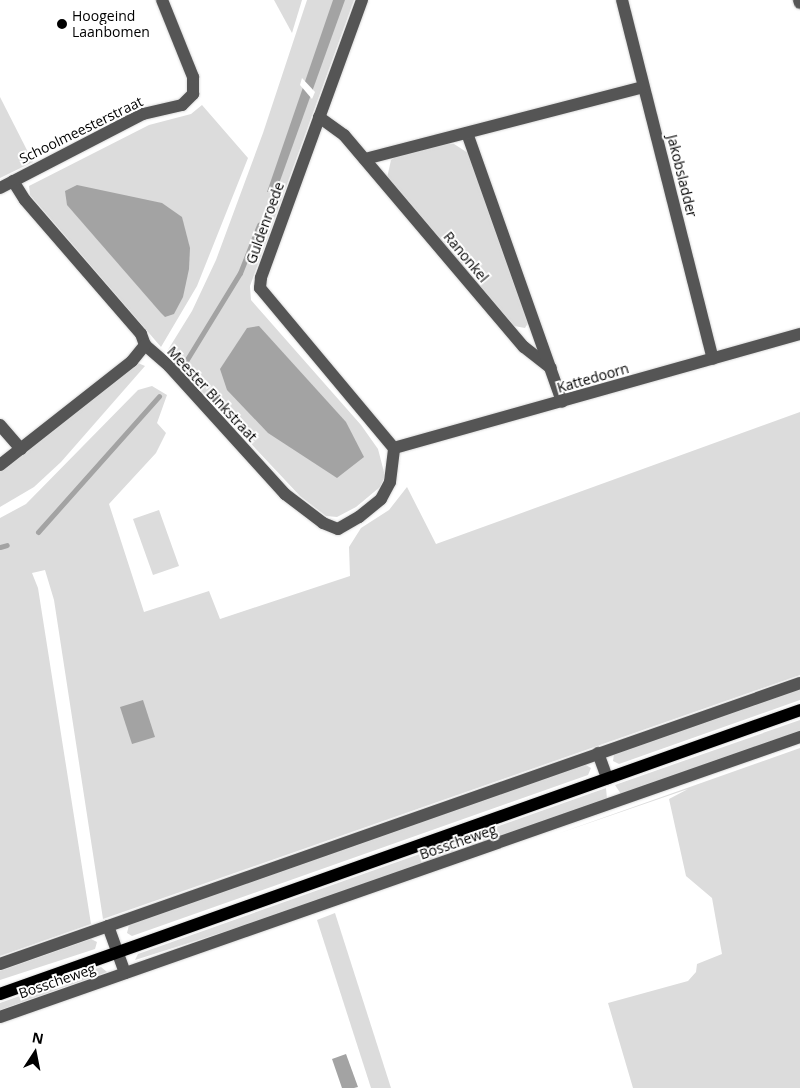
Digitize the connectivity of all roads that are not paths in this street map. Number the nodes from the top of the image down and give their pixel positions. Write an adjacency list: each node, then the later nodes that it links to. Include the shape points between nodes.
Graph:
1 (162, 0): 8 (street, Schoolmeesterstraat, via 193,77 193,94 182,105 142,114)
2 (362, 0): 5 (street, Guldenroede)
3 (622, 0): 4 (street, Jakobsladder)
4 (644, 87): 6 (street); 12 (street, Jakobsladder)
5 (318, 117): 7 (street, Ranonkel, via 344,136); 16 (street, Guldenroede, via 260,288)
6 (467, 133): 7 (street); 13 (street)
7 (365, 159): 13 (street, Ranonkel, via 524,348)
8 (13, 180): 9 (street, Schoolmeesterstraat); 11 (street, Meester Binkstraat, via 25,200 141,334)
9 (0, 188)
10 (800, 334): 12 (street, Kattedoorn)
11 (145, 345): 16 (street, Meester Binkstraat, via 169,366 285,494 323,523 338,529 381,499 390,482); 17 (street, via 132,361)
12 (713, 359): 14 (street, Kattedoorn)
13 (552, 368): 14 (street)
14 (562, 402): 16 (street, Kattedoorn)
15 (0, 425): 17 (street)
16 (394, 448)
17 (21, 449): 18 (street)
18 (0, 465)
19 (800, 682): 22 (street)
20 (800, 710): 23 (main road, Bosscheweg)
21 (800, 737): 27 (street, Bosscheweg)
22 (598, 753): 23 (street); 24 (street)
23 (607, 778): 25 (main road, Bosscheweg)
24 (108, 926): 25 (street); 26 (street)
25 (118, 952): 27 (street); 28 (main road, Bosscheweg)
26 (0, 964)
27 (124, 974): 29 (street, Bosscheweg)
28 (0, 994)
29 (0, 1017)

